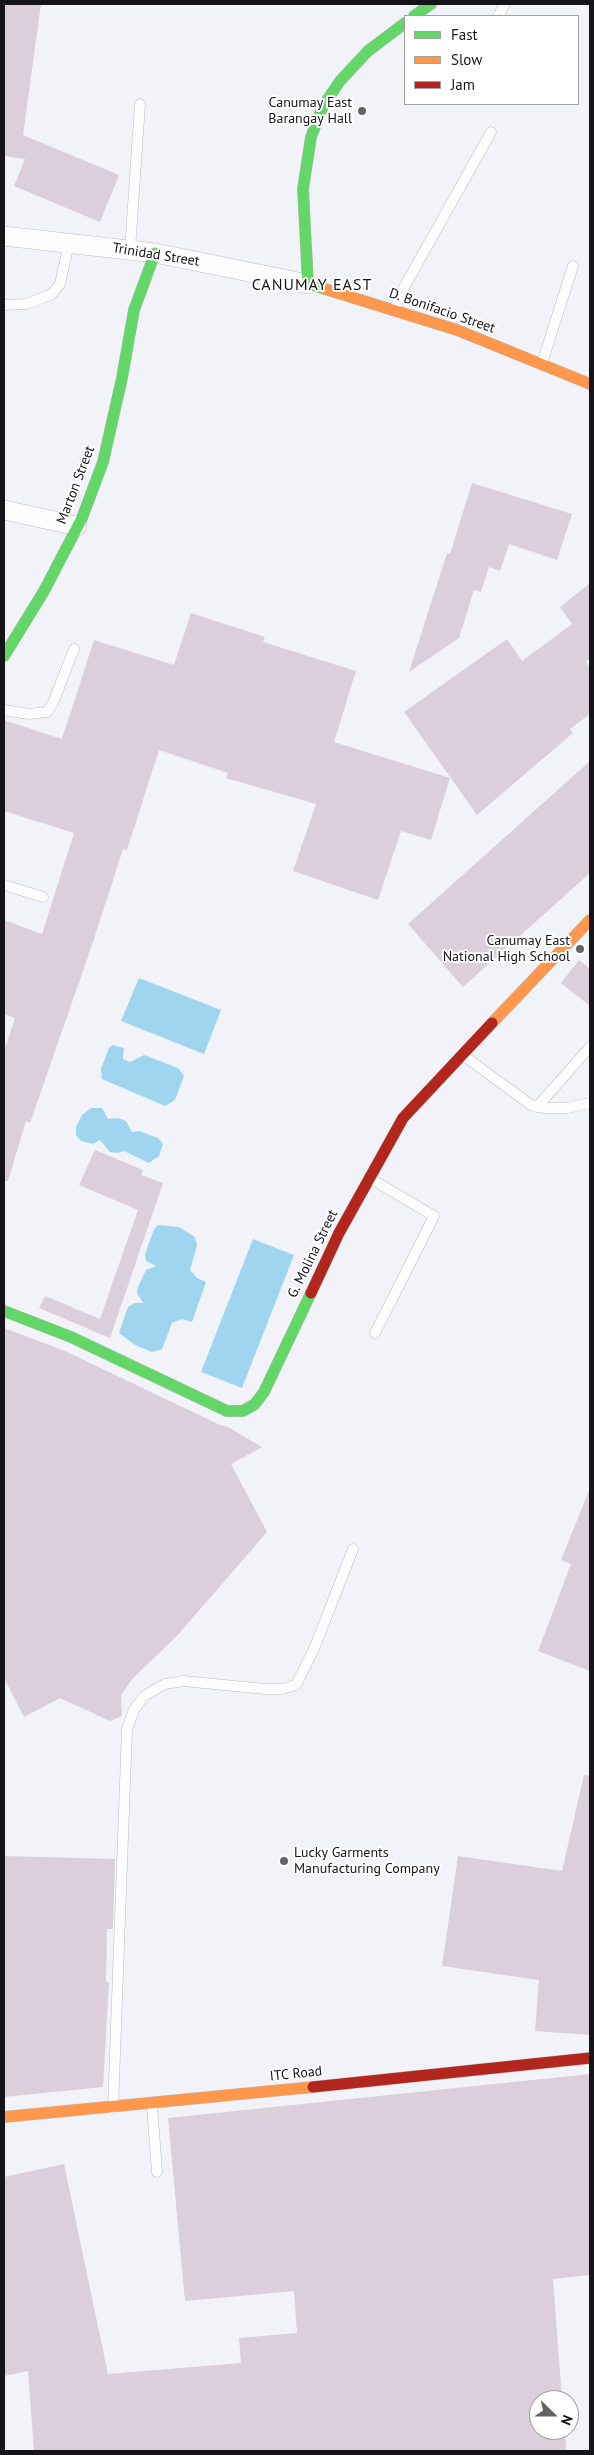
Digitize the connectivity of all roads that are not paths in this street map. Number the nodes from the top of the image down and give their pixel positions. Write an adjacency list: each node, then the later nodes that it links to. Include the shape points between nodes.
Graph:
1 (431, 4): 3 (street)
2 (505, 4): 4 (lane)
3 (415, 15)
4 (499, 15)
5 (404, 24): 13 (street, via 368,51 340,81 323,106 314,129 303,189)
6 (140, 104): 10 (lane)
7 (490, 132): 15 (lane)
8 (4, 236): 9 (street, Trinidad Street)
9 (69, 243): 10 (street, Trinidad Street); 14 (lane, via 60,284 52,294 26,304)
10 (130, 250): 11 (street, Trinidad Street)
11 (155, 253): 13 (street, Trinidad Street); 19 (street, Marton Street, via 134,310 103,462)
12 (573, 266): 16 (lane)
13 (308, 284): 15 (street, D. Bonifacio Street)
14 (4, 306)
15 (395, 309): 16 (street, D. Bonifacio Street)
16 (542, 364): 17 (street, D. Bonifacio Street)
17 (590, 384)
18 (4, 510): 19 (street)
19 (78, 526): 21 (street, Marton Street, via 44,591)
20 (74, 649): 22 (lane, via 48,712 28,714)
21 (4, 656)
22 (4, 710)
23 (4, 885): 24 (lane)
24 (43, 897)
25 (590, 920): 27 (street, G. Molina Street)
26 (590, 1047): 29 (lane)
27 (463, 1055): 29 (lane); 30 (street, G. Molina Street, via 403,1118)
28 (590, 1103): 29 (lane, via 567,1108)
29 (537, 1107)
30 (368, 1178): 31 (street, G. Molina Street, via 346,1207 264,1392 255,1404 242,1411 227,1411 214,1406 71,1337); 32 (lane, via 434,1216)
31 (4, 1311)
32 (375, 1333)
33 (354, 1549): 36 (lane, via 296,1685 265,1689 183,1681 165,1684 144,1696 134,1710 127,1729)
34 (590, 2058): 35 (street, ITC Road)
35 (152, 2104): 36 (street, ITC Road); 38 (lane)
36 (113, 2108): 37 (street, ITC Road)
37 (4, 2117)
38 (157, 2172)

